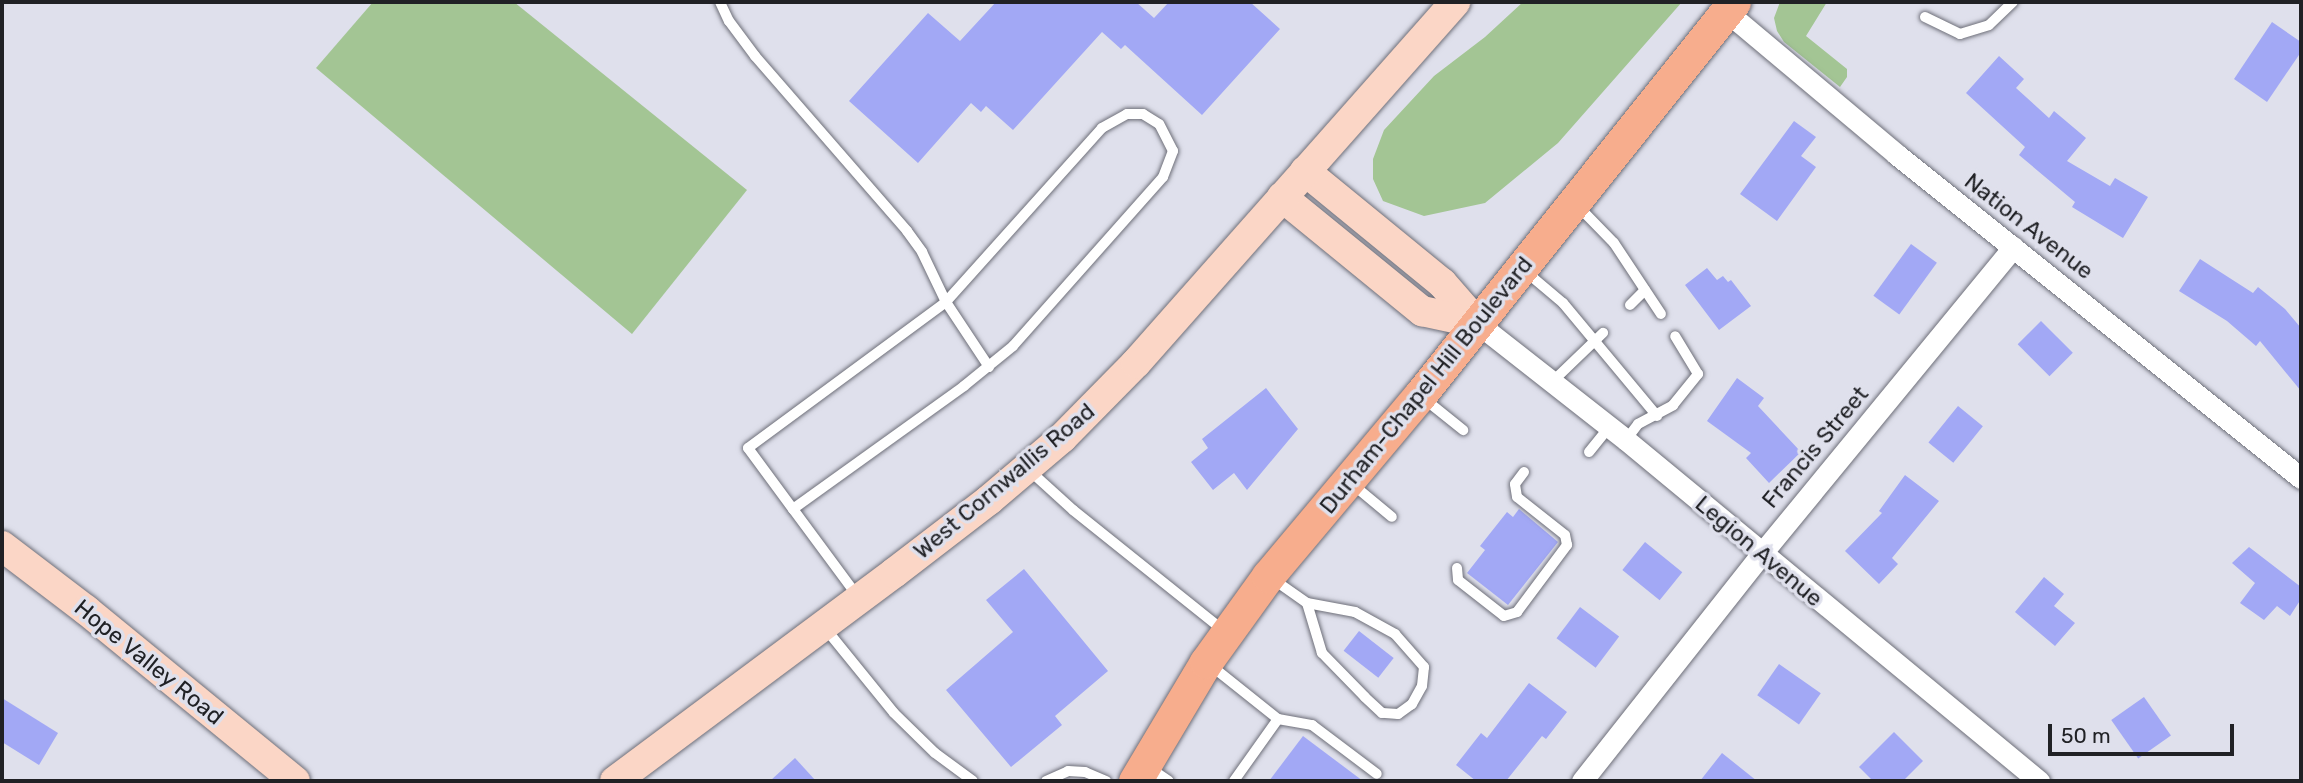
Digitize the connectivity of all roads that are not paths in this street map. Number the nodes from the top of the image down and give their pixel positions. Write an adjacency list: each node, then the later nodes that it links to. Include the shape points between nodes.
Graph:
1 (720, 2): 12 (lane, via 755,56 907,231)
2 (1455, 2): 6 (street, West Cornwallis Road)
3 (2013, 2): 5 (lane, via 1989,24 1960,34)
4 (1730, 7): 8 (main road, Durham-Chapel Hill Boulevard); 9 (street, Nation Avenue)
5 (1925, 17)
6 (1305, 171): 7 (street, West Cornwallis Road); 15 (street, Legion Avenue, via 1442,283)
7 (1283, 197): 15 (street, Legion Avenue, via 1422,310); 27 (street, West Cornwallis Road, via 1136,363)
8 (1573, 201): 10 (main road, Durham-Chapel Hill Boulevard); 11 (lane, via 1614,243)
9 (2013, 247): 29 (street, Nation Avenue); 34 (street, Francis Street)
10 (1521, 268): 15 (main road, Durham-Chapel Hill Boulevard); 18 (lane, via 1563,303)
11 (1645, 290): 13 (lane); 14 (lane)
12 (946, 302): 19 (lane); 19 (lane, via 1101,128 1127,114 1143,114 1159,124 1173,150 1163,177 1013,346); 31 (lane, via 748,448)
13 (1630, 305)
14 (1661, 314)
15 (1477, 323): 20 (street, Legion Avenue); 21 (main road, Durham-Chapel Hill Boulevard)
16 (1603, 333): 18 (lane)
17 (1675, 336): 22 (lane, via 1699,374 1673,405)
18 (1594, 343): 20 (lane); 22 (lane)
19 (989, 367): 31 (lane)
20 (1552, 382): 23 (street, Legion Avenue)
21 (1420, 396): 24 (lane); 30 (main road, Durham-Chapel Hill Boulevard)
22 (1657, 416): 25 (lane, via 1638,424)
23 (1609, 426): 25 (street, Legion Avenue); 26 (lane)
24 (1463, 430)
25 (1626, 440): 34 (street, Legion Avenue)
26 (1589, 452)
27 (1027, 468): 37 (street, West Cornwallis Road); 40 (lane)
28 (1524, 472): 35 (lane, via 1515,484 1517,497 1565,536 1567,545 1517,612 1504,616 1458,580)
29 (2301, 478)
30 (1349, 481): 32 (lane); 36 (main road, Durham-Chapel Hill Boulevard)
31 (793, 509): 37 (lane)
32 (1392, 517)
33 (2, 547): 45 (street, Hope Valley Road)
34 (1762, 553): 51 (street, Francis Street); 52 (street, Legion Avenue)
35 (1457, 568)
36 (1268, 576): 38 (lane); 40 (main road, Durham-Chapel Hill Boulevard)
37 (860, 599): 39 (street, West Cornwallis Road)
38 (1307, 603): 38 (lane, via 1354,612 1395,634 1424,667 1422,686 1412,704 1398,714 1382,713 1364,697 1322,653)
39 (823, 626): 46 (street, West Cornwallis Road); 47 (lane, via 894,713 935,753)
40 (1225, 633): 41 (main road, Durham-Chapel Hill Boulevard)
41 (1206, 662): 42 (lane); 44 (main road, Durham-Chapel Hill Boulevard)
42 (1278, 719): 43 (lane, via 1312,725); 50 (lane)
43 (1377, 774)
44 (1150, 776)
45 (295, 781)
46 (615, 781)
47 (973, 781)
48 (1046, 781): 49 (lane, via 1068,771)
49 (1106, 781)
50 (1234, 781)
51 (1582, 781)
52 (2039, 781)

